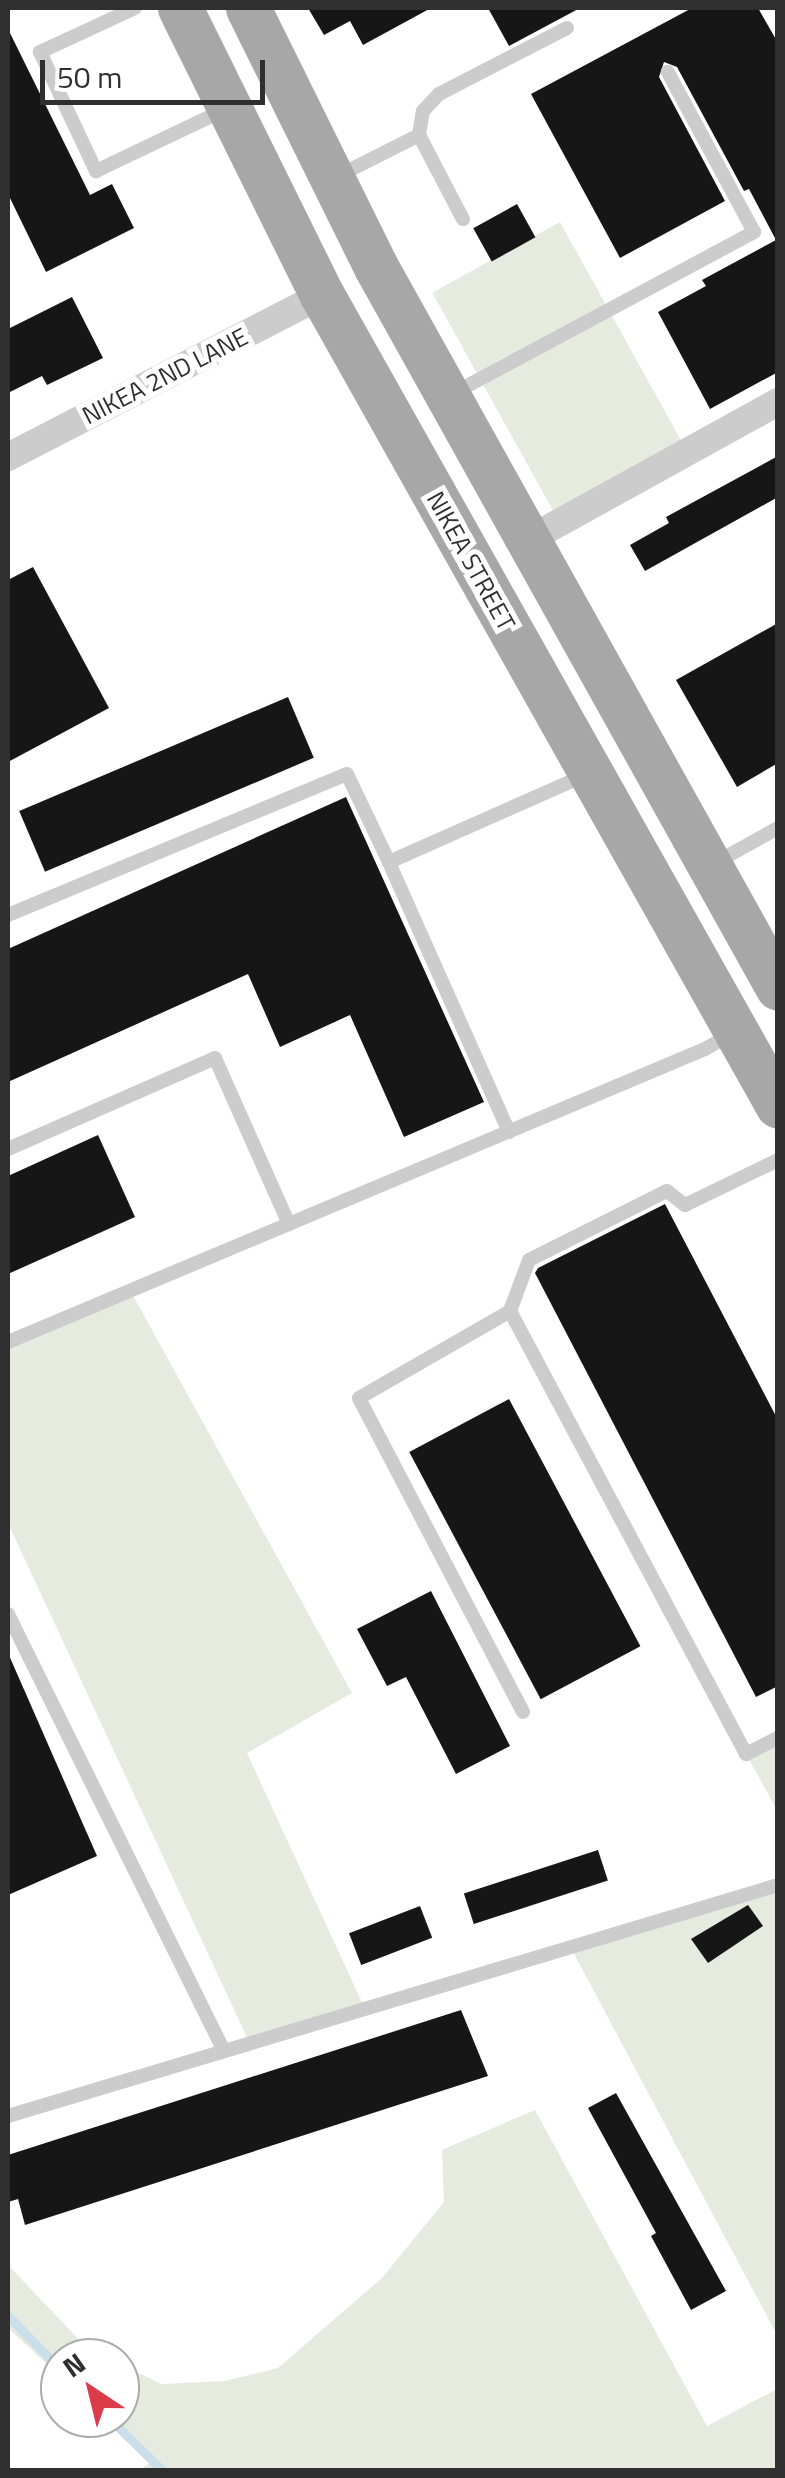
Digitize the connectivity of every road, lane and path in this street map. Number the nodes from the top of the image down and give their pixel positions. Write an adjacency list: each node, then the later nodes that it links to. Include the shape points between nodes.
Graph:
1 (135, 8): 6 (lane, via 40,52 96,171)
2 (180, 8): 6 (main road, NIKEA STREET)
3 (248, 8): 8 (main road)
4 (567, 28): 7 (lane, via 439,94 423,111)
5 (668, 72): 11 (lane, via 754,232)
6 (229, 108): 10 (main road, NIKEA STREET)
7 (419, 134): 8 (lane); 9 (lane)
8 (333, 179): 11 (main road)
9 (463, 218)
10 (322, 295): 13 (street, NIKEA 2ND LANE); 15 (main road, NIKEA STREET)
11 (447, 397): 14 (main road)
12 (778, 402): 14 (street)
13 (8, 457)
14 (526, 542): 18 (main road)
15 (590, 772): 17 (lane); 21 (main road, NIKEA STREET)
16 (778, 828): 18 (lane)
17 (389, 862): 19 (lane, via 348,774); 23 (lane)
18 (708, 866): 20 (main road)
19 (8, 915)
20 (778, 988)
21 (736, 1031): 22 (main road, NIKEA STREET); 23 (lane)
22 (778, 1106)
23 (508, 1132): 26 (lane)
24 (8, 1149): 26 (lane, via 215,1058)
25 (778, 1160): 27 (lane, via 685,1205 667,1191 530,1260)
26 (288, 1224): 28 (lane)
27 (510, 1311): 30 (lane, via 359,1398); 31 (lane, via 746,1754)
28 (8, 1342)
29 (8, 1614): 33 (lane)
30 (523, 1712)
31 (778, 1738)
32 (778, 1885): 33 (lane)
33 (224, 2052): 34 (lane)
34 (8, 2116)

